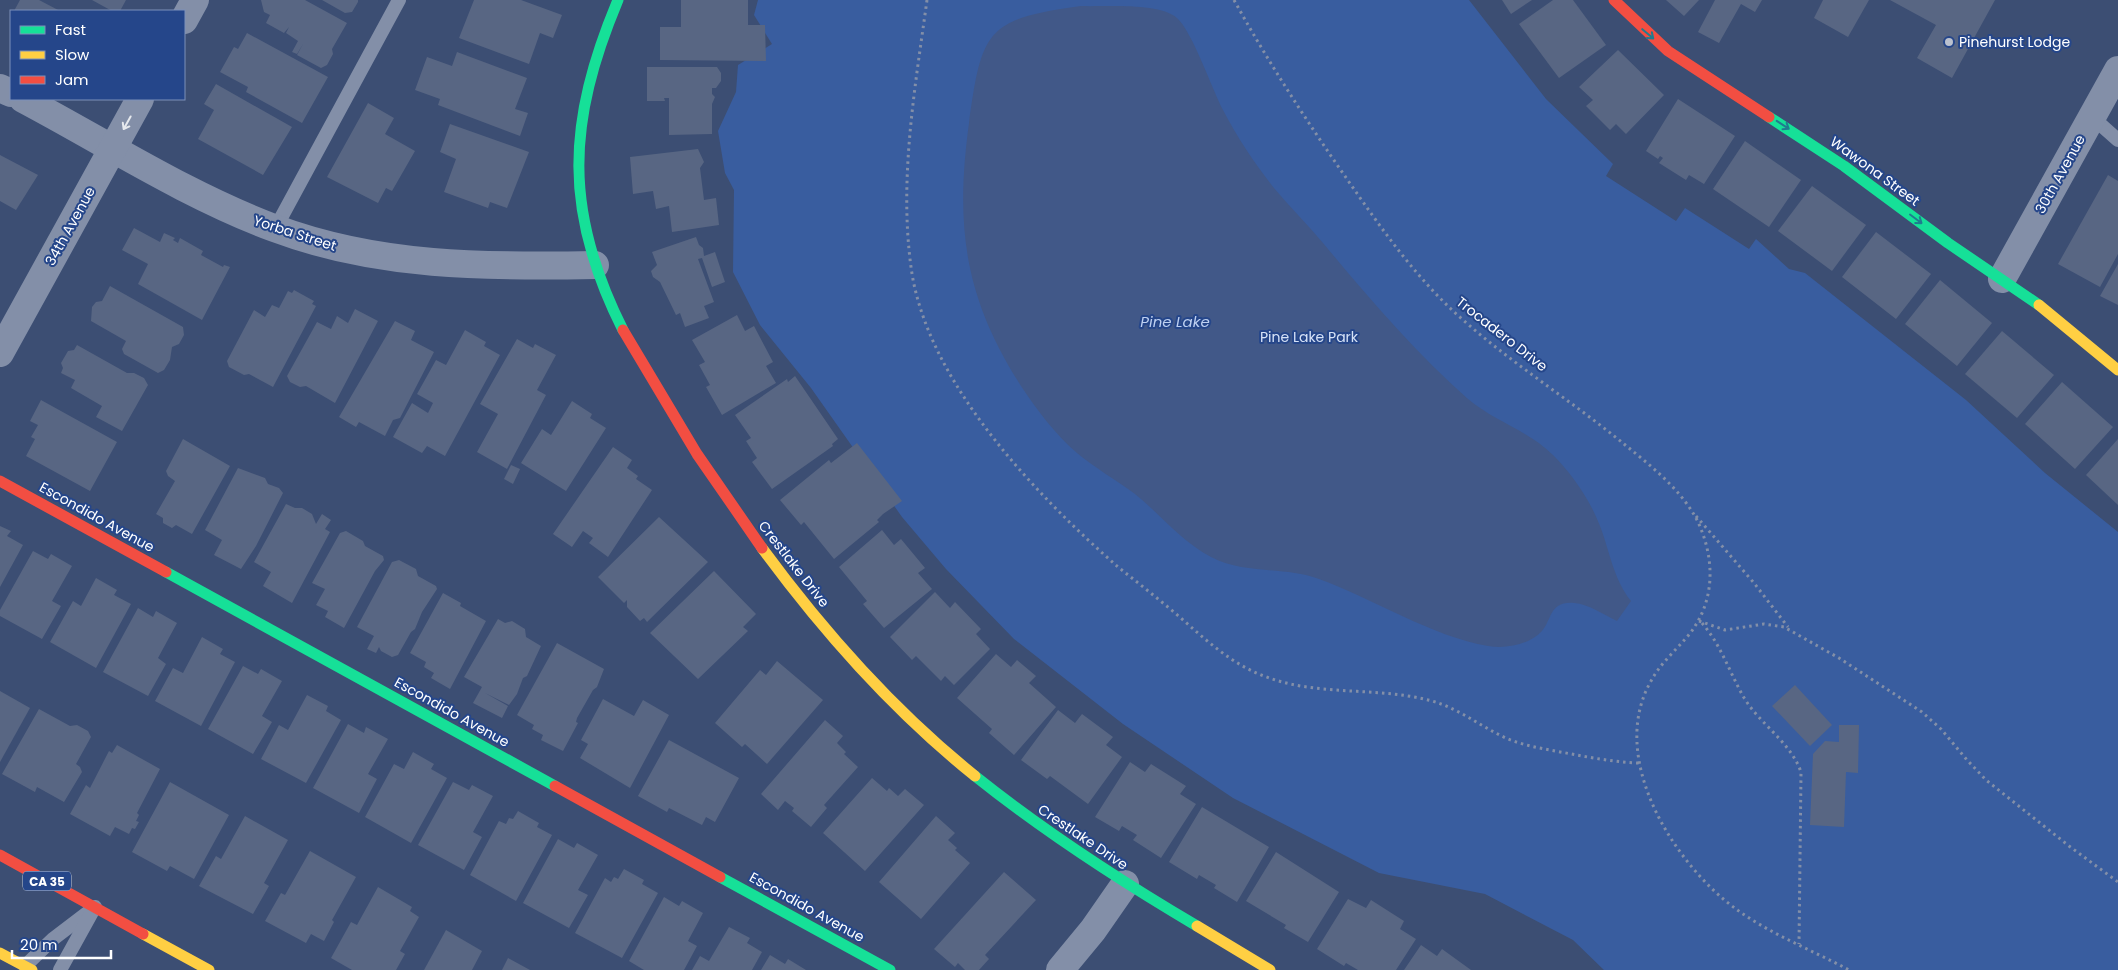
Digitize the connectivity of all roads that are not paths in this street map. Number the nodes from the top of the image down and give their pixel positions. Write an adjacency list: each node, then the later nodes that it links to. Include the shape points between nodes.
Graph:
1 (195, 0): 5 (street)
2 (399, 0): 12 (lane)
3 (618, 0): 13 (street, Crestlake Drive, via 595,56 580,135 578,187 586,240)
4 (1614, 0): 14 (street, Wawona Street, one-way to 14, via 1668,50 1836,161 1948,244)
5 (185, 18)
6 (2118, 70): 9 (street, 30th Avenue)
7 (25, 100): 11 (street, Yorba Street)
8 (139, 100): 11 (street, 34th Avenue, one-way to 11)
9 (2092, 117): 10 (lane); 14 (street, 30th Avenue)
10 (2118, 140)
11 (113, 148): 12 (street, Yorba Street, via 231,211); 15 (street, 34th Avenue)
12 (275, 229): 13 (street, Yorba Street, via 368,254 414,261 463,266)
13 (595, 265): 19 (street, Crestlake Drive, via 619,324 675,421 738,517 817,618 860,667 957,762 1038,826)
14 (2002, 279): 16 (street, Wawona Street, via 2064,324)
15 (0, 353)
16 (2118, 370)
17 (0, 480): 25 (street, Escondido Avenue)
18 (0, 855): 20 (street, CA 35)
19 (1125, 884): 26 (street); 27 (street, Crestlake Drive)
20 (95, 907): 22 (lane, via 52,938); 23 (lane); 24 (street, CA 35)
21 (0, 953): 22 (street)
22 (28, 968)
23 (60, 970)
24 (209, 970)
25 (890, 970)
26 (1060, 970)
27 (1270, 970)

